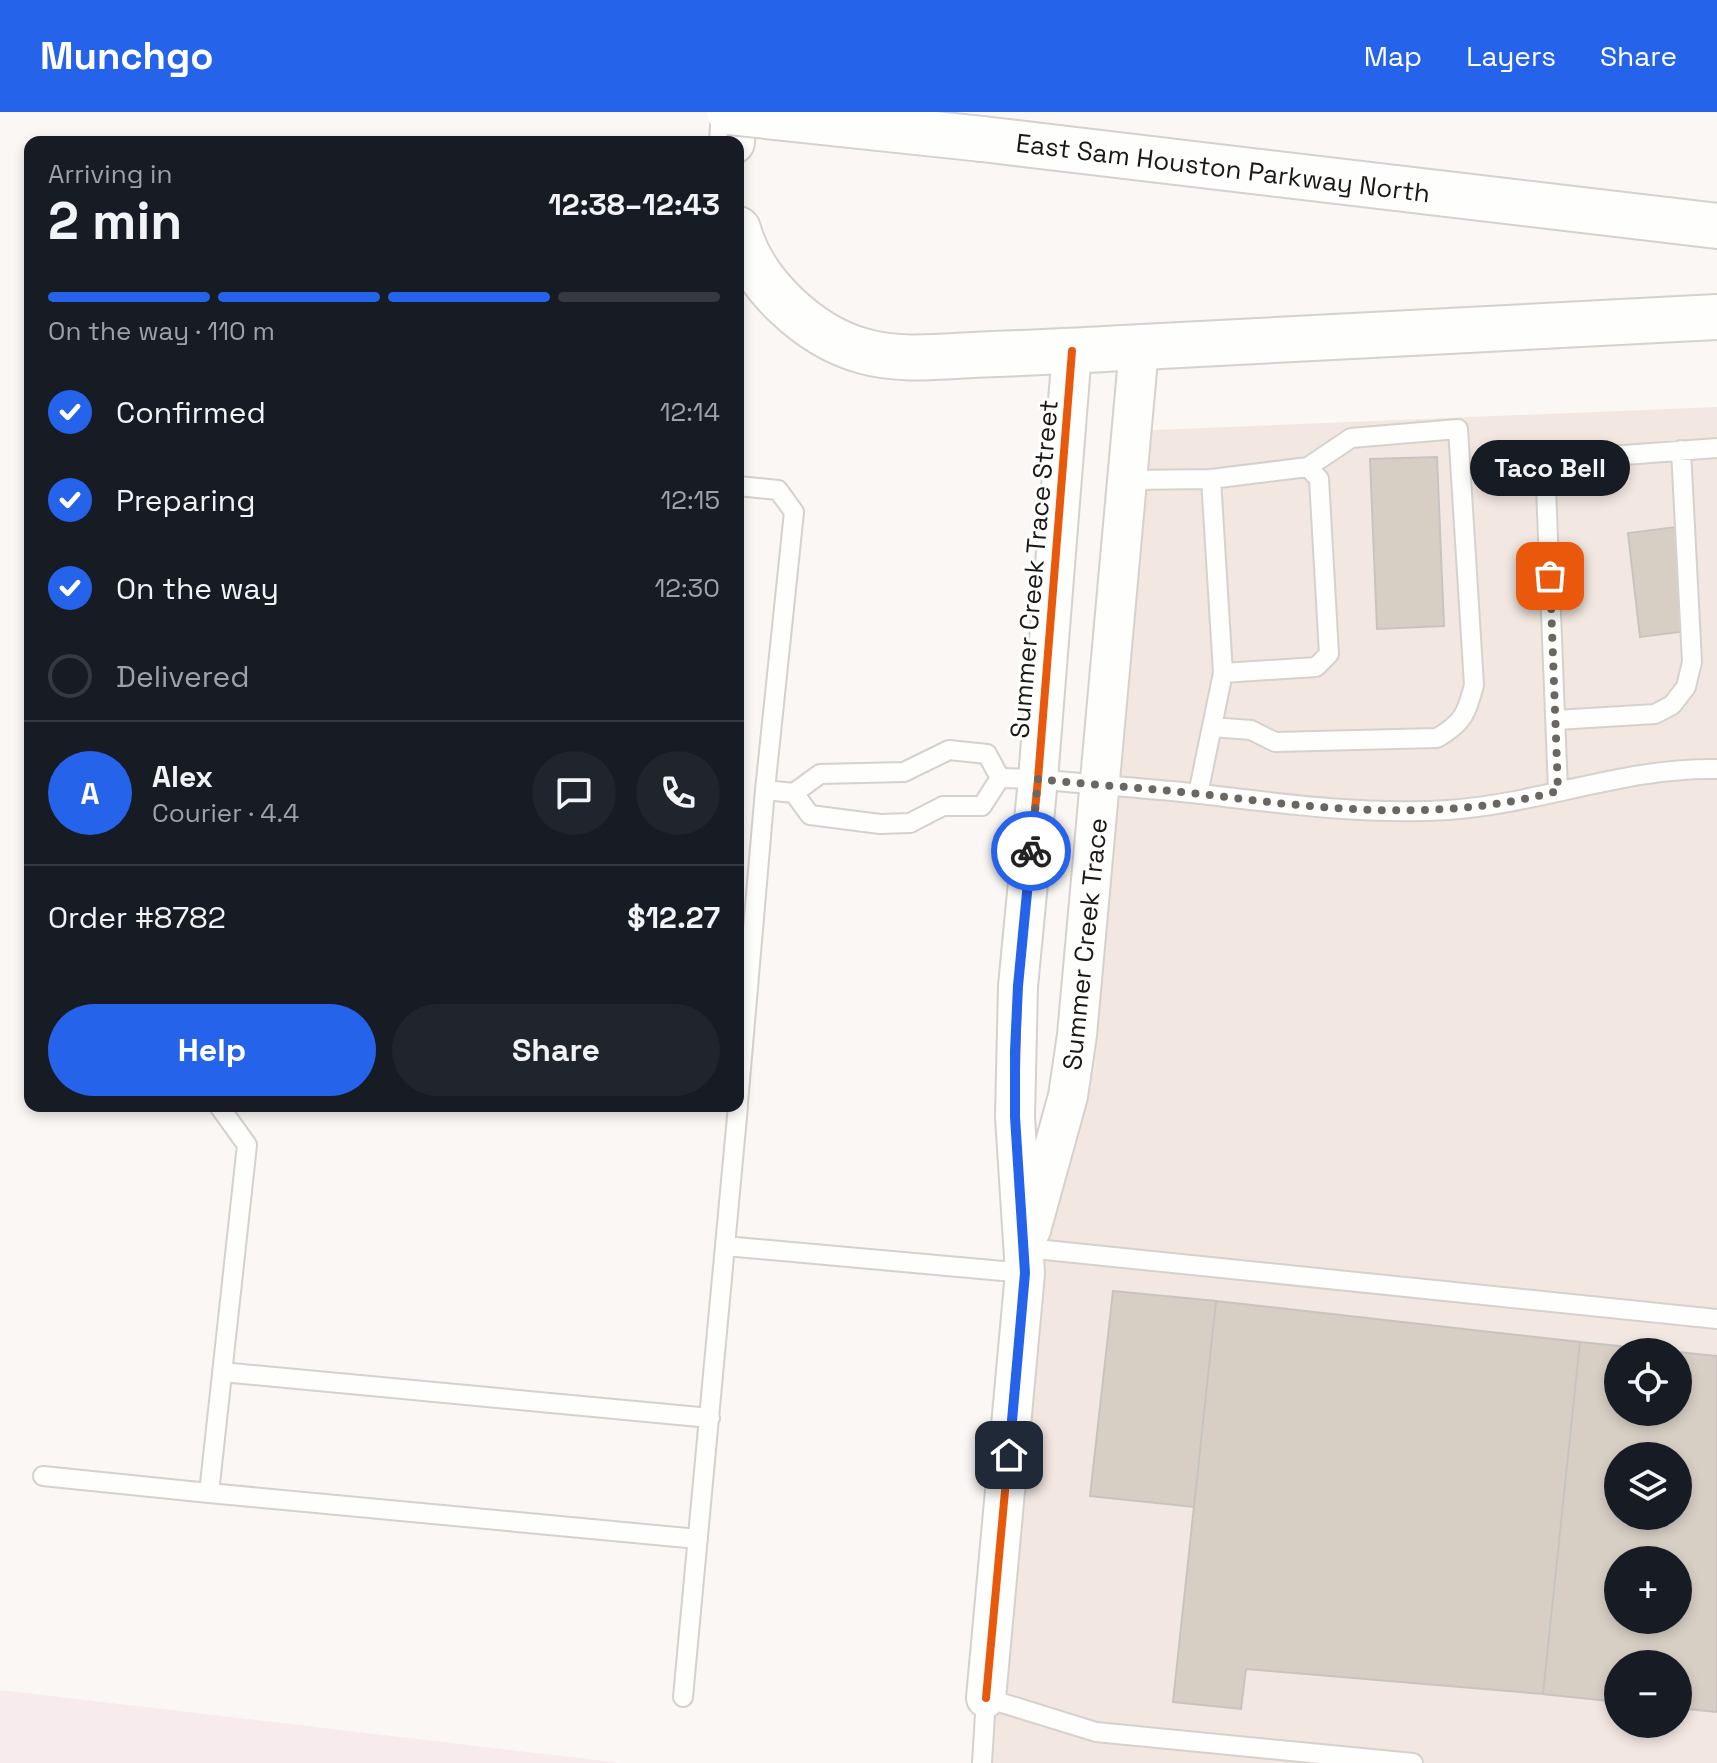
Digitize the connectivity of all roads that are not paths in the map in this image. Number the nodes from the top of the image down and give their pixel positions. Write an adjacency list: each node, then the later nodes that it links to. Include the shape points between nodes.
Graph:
1 (732, 112): 2 (main road); 3 (main road, East Sam Houston Parkway North, bridge)
2 (732, 136)
3 (1717, 226)
4 (744, 242): 7 (main road, via 788,306 832,340 866,352 904,357)
5 (1717, 317): 6 (main road)
6 (1139, 348): 7 (main road); 12 (street, Summer Creek Trace)
7 (1072, 351): 19 (street, Summer Creek Trace Street)
8 (1717, 448): 9 (lane)
9 (1681, 450): 15 (lane, via 1692,662 1686,687 1672,705 1655,714); 15 (lane, via 1545,461)
10 (1308, 467): 11 (lane); 14 (lane, via 1319,479 1329,654 1316,667); 16 (lane, via 1351,438 1458,429 1474,685 1467,710 1455,728 1437,738 1275,742 1251,730)
11 (1211, 479): 12 (lane); 14 (lane)
12 (1127, 480): 20 (street, Summer Creek Trace)
13 (744, 487): 21 (lane, via 778,490 794,512)
14 (1223, 673): 16 (lane)
15 (1556, 720): 22 (lane)
16 (1212, 727): 24 (lane)
17 (1717, 769): 22 (lane, via 1656,772)
18 (1000, 778): 19 (lane); 23 (lane, via 987,754 949,750 904,772 820,774); 23 (lane, via 982,806 943,806 910,823 810,815)
19 (1038, 779): 20 (lane); 29 (street, Summer Creek Trace Street, via 1015,1051)
20 (1101, 786): 24 (lane); 29 (street, Summer Creek Trace, via 1068,1096)
21 (765, 790): 23 (lane); 25 (lane)
22 (1558, 791): 24 (lane, via 1451,810 1397,811 1279,805)
23 (794, 793)
24 (1198, 794)
25 (744, 1035)
26 (223, 1112): 31 (lane, via 247,1145)
27 (737, 1112): 28 (lane)
28 (725, 1246): 29 (lane); 32 (lane)
29 (1026, 1261): 30 (lane); 37 (street, Summer Creek Trace Street)
30 (1717, 1319)
31 (222, 1372): 32 (lane); 34 (lane)
32 (710, 1418): 35 (lane)
33 (43, 1476): 34 (lane)
34 (209, 1493): 35 (lane)
35 (698, 1539): 36 (lane)
36 (683, 1697)
37 (986, 1698): 38 (lane); 39 (lane, via 1096,1732)
38 (982, 1763)
39 (1413, 1763)

